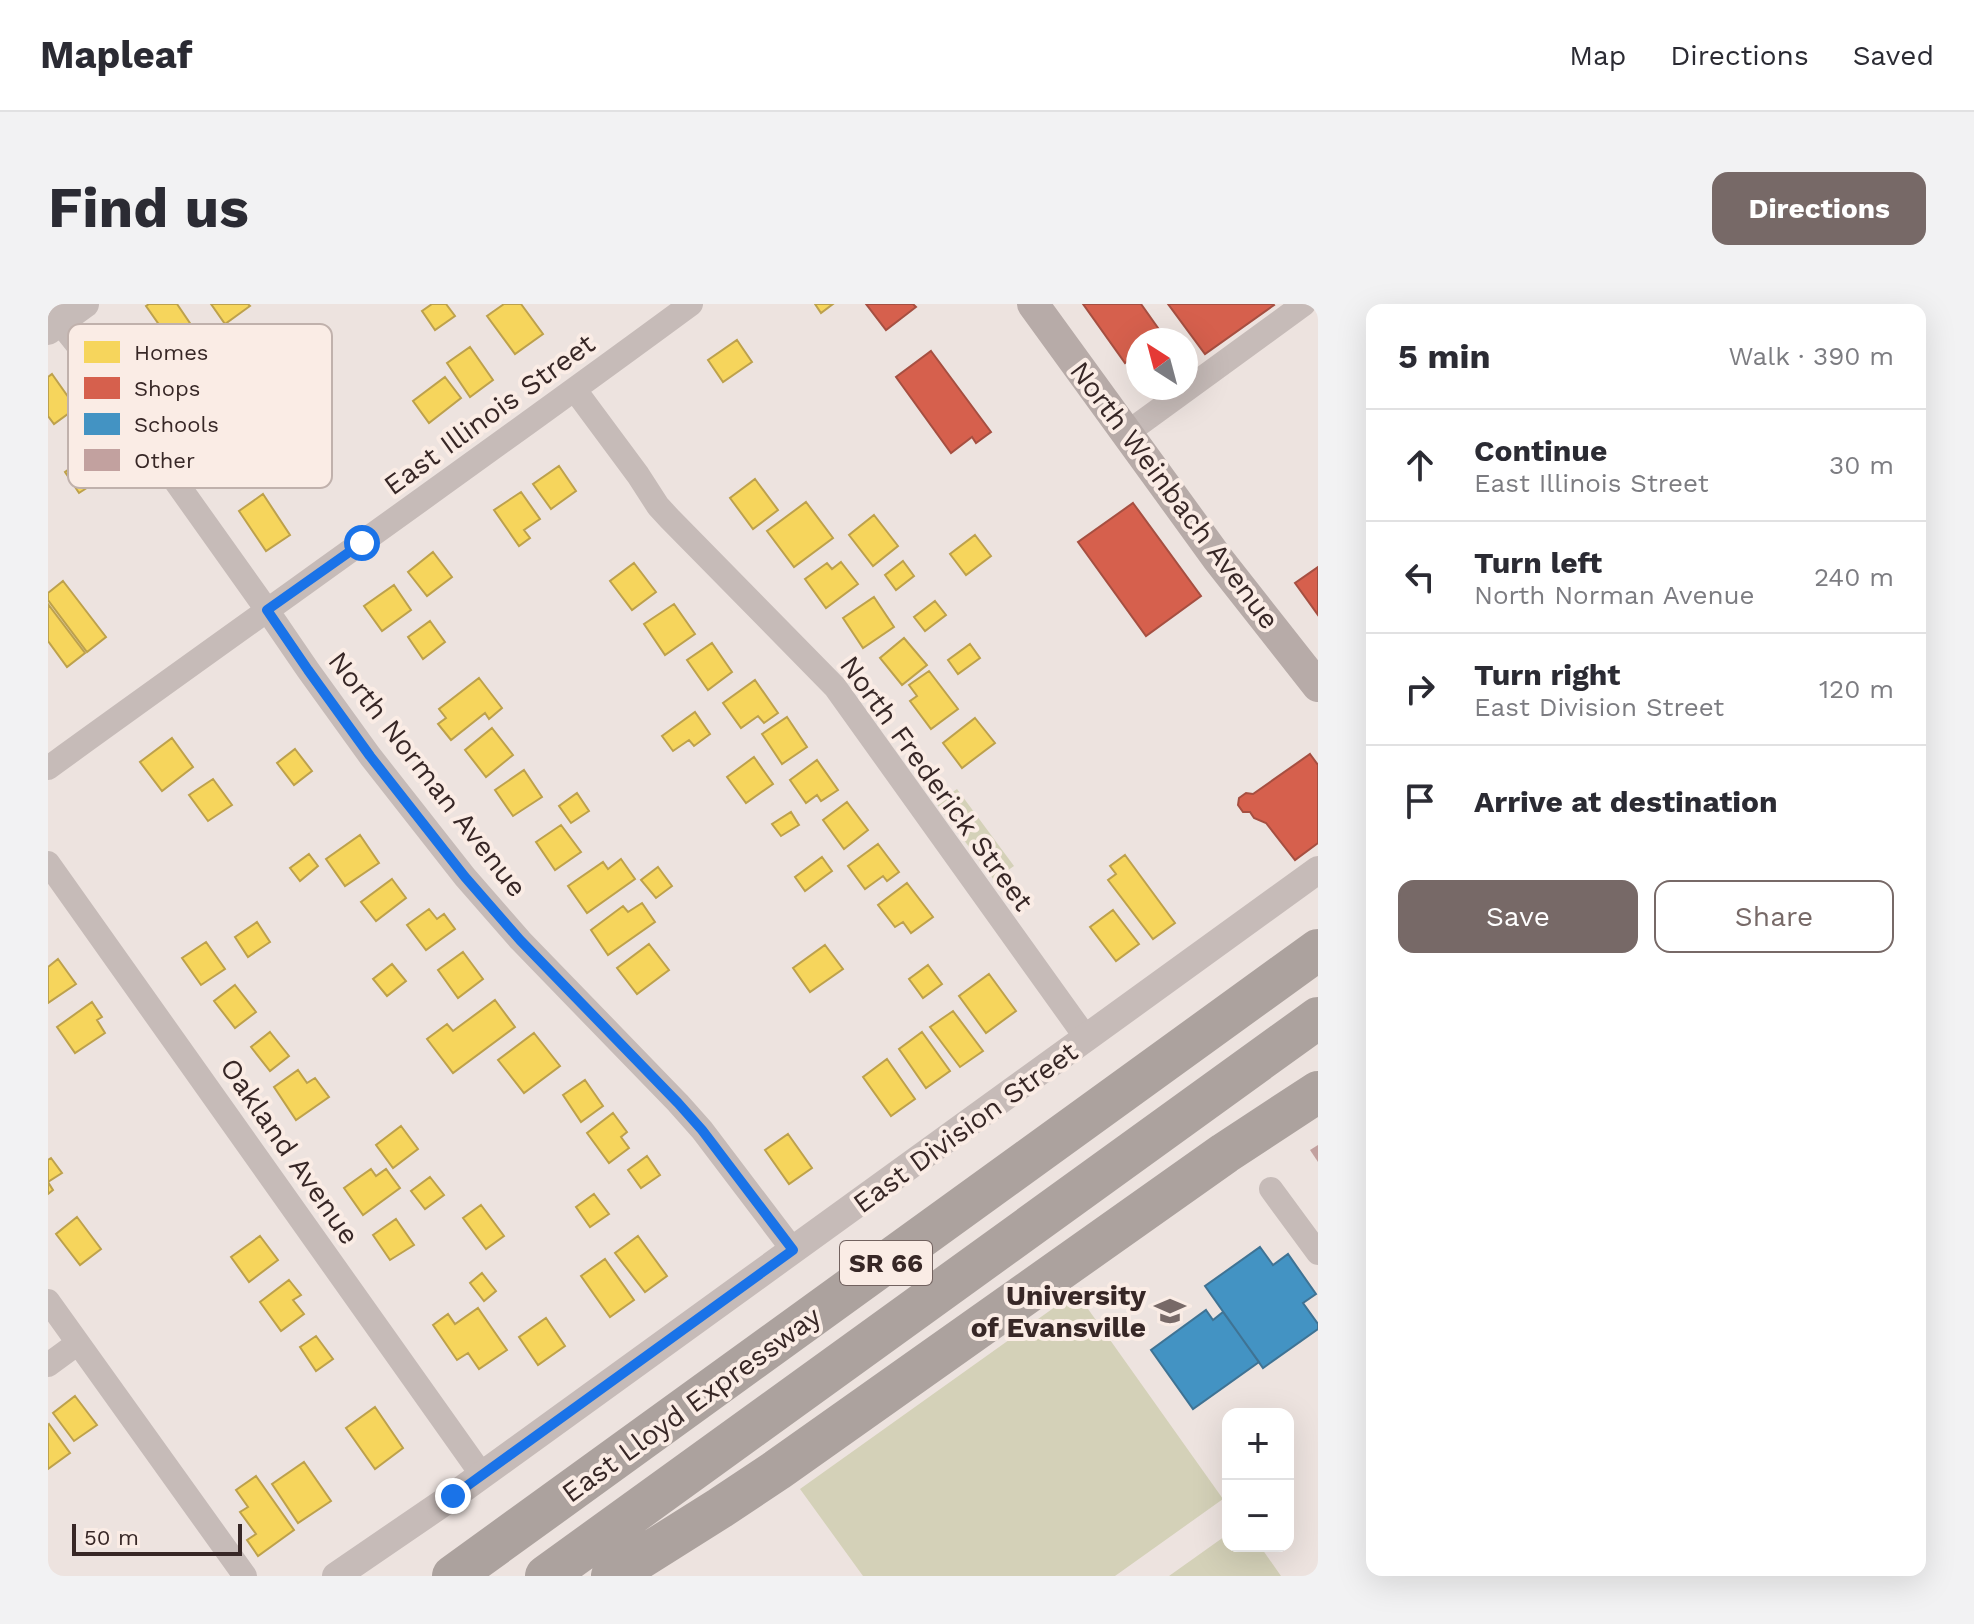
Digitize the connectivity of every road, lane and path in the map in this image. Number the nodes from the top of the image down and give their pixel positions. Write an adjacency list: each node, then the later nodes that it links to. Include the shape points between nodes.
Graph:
1 (85, 304): 5 (street)
2 (691, 304): 7 (street, East Illinois Street)
3 (1033, 304): 8 (main road, North Weinbach Avenue)
4 (1304, 304): 8 (street)
5 (52, 320): 6 (street, North Norman Avenue)
6 (68, 335)
7 (575, 390): 10 (street, East Illinois Street); 17 (street, North Frederick Street, via 670,519 835,687)
8 (1127, 433): 11 (main road, North Weinbach Avenue)
9 (180, 488): 10 (street, North Norman Avenue)
10 (267, 610): 12 (street, East Illinois Street); 20 (street, North Norman Avenue, via 370,756 465,877 702,1130)
11 (1318, 686)
12 (48, 768)
13 (48, 863): 25 (street, Oakland Avenue)
14 (1318, 870): 17 (street, East Division Street)
15 (1318, 950): 26 (highway, East Lloyd Expressway / SR 66)
16 (1318, 1018): 29 (highway, East Lloyd Expressway / SR 66)
17 (1087, 1039): 20 (street, East Division Street)
18 (1318, 1092): 30 (highway, via 777,1470)
19 (1271, 1189): 21 (street)
20 (793, 1250): 25 (street, East Division Street)
21 (1318, 1253)
22 (48, 1301): 23 (street)
23 (78, 1343): 24 (street); 27 (street)
24 (48, 1365)
25 (482, 1475): 28 (street, East Division Street)
26 (455, 1574)
27 (245, 1576)
28 (336, 1576)
29 (546, 1576)
30 (612, 1576)

